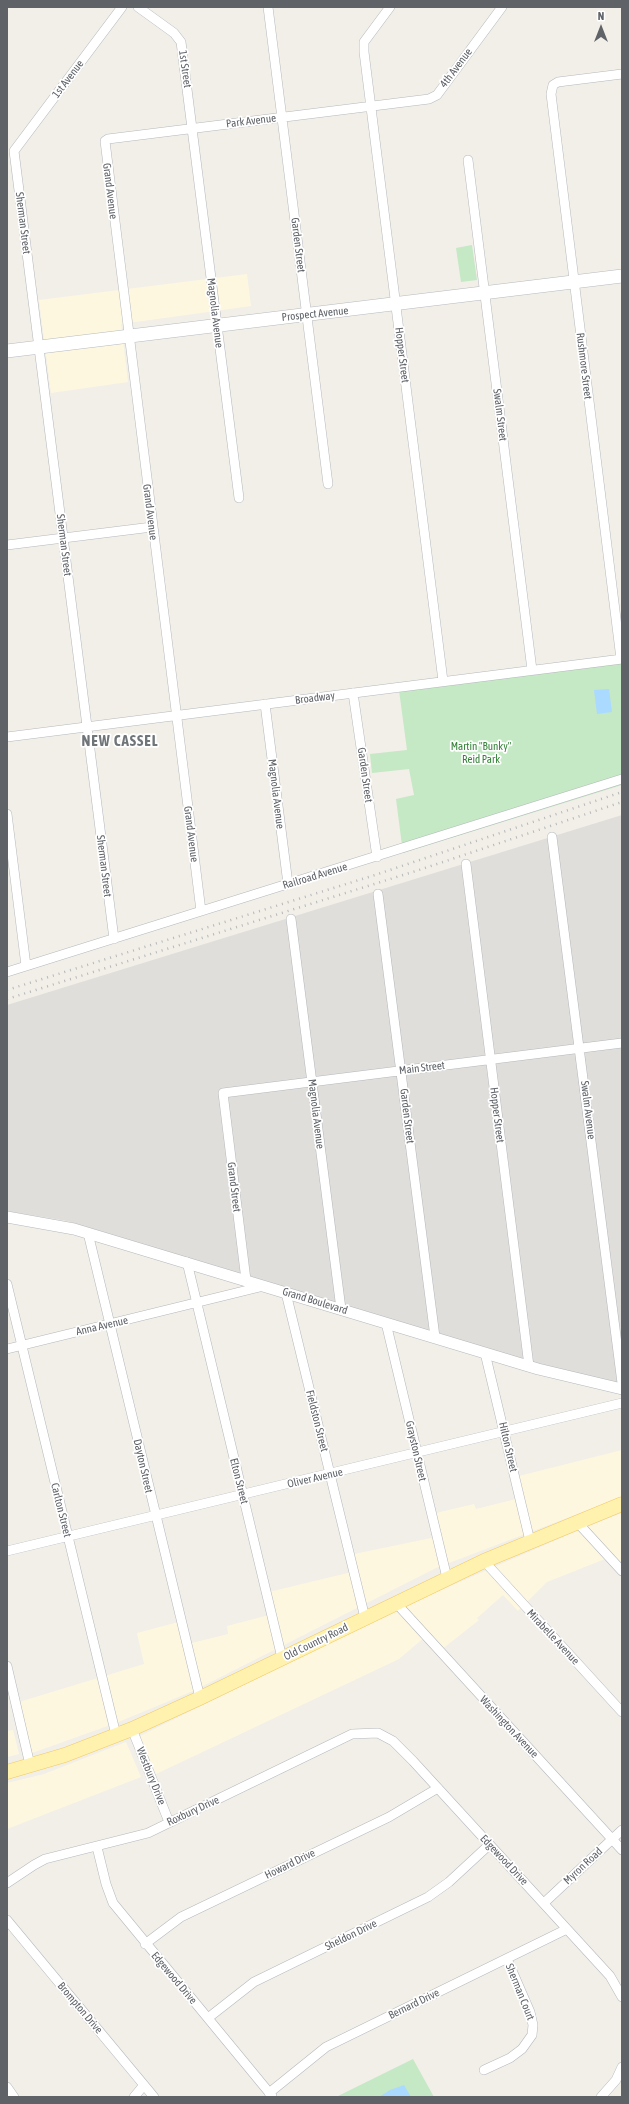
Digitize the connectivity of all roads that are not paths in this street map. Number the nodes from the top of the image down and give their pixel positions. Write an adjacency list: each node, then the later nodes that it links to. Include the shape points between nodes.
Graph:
1 (122, 7): 11 (street, 1st Avenue)
2 (138, 7): 9 (street, 1st Street, via 174,33 181,42)
3 (268, 7): 8 (street, Garden Street)
4 (390, 7): 7 (street, Hopper Street, via 363,45)
5 (502, 7): 7 (street, 4th Avenue, via 437,95 429,99)
6 (622, 74): 14 (street, Rushmore Street, via 564,81 553,85 551,94)
7 (370, 106): 8 (street, Park Avenue); 16 (street, Hopper Street)
8 (281, 117): 9 (street, Park Avenue); 17 (street, Garden Street)
9 (193, 128): 10 (street, Park Avenue); 18 (street, Magnolia Avenue)
10 (132, 136): 19 (street, Grand Avenue, via 108,139 104,145)
11 (11, 151): 20 (street, Sherman Street)
12 (468, 160): 15 (street, Swalm Street)
13 (622, 276): 14 (main road, Prospect Avenue)
14 (574, 282): 15 (main road, Prospect Avenue); 27 (street, Rushmore Street)
15 (485, 294): 16 (main road, Prospect Avenue); 28 (street, Swalm Street)
16 (396, 305): 17 (main road, Prospect Avenue); 29 (street, Hopper Street)
17 (306, 315): 18 (main road, Prospect Avenue); 22 (street, Garden Street)
18 (217, 324): 19 (main road, Prospect Avenue); 23 (street, Magnolia Avenue)
19 (128, 335): 20 (main road, Prospect Avenue); 24 (street, Grand Avenue)
20 (38, 347): 21 (main road, Prospect Avenue); 25 (street, Sherman Street)
21 (7, 351)
22 (328, 484)
23 (239, 498)
24 (152, 527): 25 (street); 32 (street, Grand Avenue)
25 (63, 538): 26 (street); 33 (street, Sherman Street)
26 (7, 545)
27 (622, 659): 28 (street, Broadway)
28 (532, 670): 29 (street, Broadway)
29 (443, 682): 30 (street, Broadway)
30 (353, 693): 31 (street, Broadway); 38 (street, Garden Street)
31 (265, 704): 32 (street, Broadway); 40 (street, Magnolia Avenue)
32 (176, 715): 33 (street, Broadway); 42 (street, Grand Avenue)
33 (86, 727): 34 (street, Broadway); 44 (street, Sherman Street)
34 (7, 736)
35 (622, 779): 38 (street, Railroad Avenue)
36 (7, 814): 45 (street)
37 (552, 838): 48 (street, Swalm Avenue)
38 (377, 857): 40 (street, Railroad Avenue)
39 (466, 864): 49 (street, Hopper Street)
40 (288, 884): 42 (street, Railroad Avenue)
41 (378, 894): 50 (street, Garden Street)
42 (201, 911): 44 (street, Railroad Avenue)
43 (291, 919): 51 (street, Magnolia Avenue)
44 (114, 938): 45 (street, Railroad Avenue)
45 (26, 966): 46 (street, Railroad Avenue)
46 (7, 972)
47 (622, 1043): 48 (street, Main Street)
48 (580, 1048): 49 (street, Main Street); 69 (street, Swalm Avenue)
49 (490, 1060): 50 (street, Main Street); 68 (street, Hopper Street)
50 (401, 1071): 51 (street, Main Street); 64 (street, Garden Street)
51 (312, 1082): 52 (street, Main Street); 61 (street, Magnolia Avenue)
52 (223, 1093): 56 (street, Grand Street)
53 (7, 1217): 54 (street, Grand Boulevard, via 51,1224)
54 (88, 1234): 55 (street, Grand Boulevard); 63 (street, Dayton Street)
55 (187, 1262): 56 (street, Grand Boulevard); 60 (street)
56 (246, 1280): 58 (street, Grand Boulevard)
57 (7, 1284): 65 (street, Carlton Street)
58 (265, 1286): 59 (street, Grand Boulevard); 60 (street, Anna Avenue)
59 (286, 1293): 61 (street, Grand Boulevard); 74 (street, Fieldston Street)
60 (196, 1303): 63 (street, Anna Avenue); 75 (street, Elton Street)
61 (340, 1309): 62 (street, Grand Boulevard)
62 (386, 1323): 64 (street, Grand Boulevard); 73 (street, Grayston Street)
63 (109, 1324): 65 (street, Anna Avenue); 77 (street, Dayton Street)
64 (435, 1337): 67 (street, Grand Boulevard)
65 (22, 1345): 66 (street, Anna Avenue); 79 (street, Carlton Street)
66 (7, 1349)
67 (485, 1353): 68 (street, Grand Boulevard); 72 (street, Hilton Street)
68 (529, 1366): 70 (street, Grand Boulevard)
69 (622, 1383)
70 (622, 1389)
71 (622, 1404): 72 (street, Oliver Avenue)
72 (504, 1432): 73 (street, Oliver Avenue); 80 (street, Hilton Street)
73 (417, 1453): 74 (street, Oliver Avenue); 84 (street, Grayston Street)
74 (330, 1474): 75 (street, Oliver Avenue); 86 (street, Fieldston Street)
75 (243, 1495): 77 (street, Oliver Avenue); 87 (street, Elton Street)
76 (622, 1504): 78 (main road, Old Country Road)
77 (155, 1516): 79 (street, Oliver Avenue); 89 (street, Dayton Street)
78 (577, 1522): 80 (main road, Old Country Road); 83 (street)
79 (68, 1537): 81 (street, Oliver Avenue); 93 (street, Carlton Street)
80 (530, 1541): 82 (main road, Old Country Road)
81 (7, 1551)
82 (484, 1561): 84 (main road, Old Country Road); 90 (street, Mirabelle Avenue)
83 (622, 1571)
84 (447, 1578): 85 (main road, Old Country Road)
85 (396, 1603): 86 (main road, Old Country Road); 99 (street, Washington Avenue)
86 (365, 1618): 87 (main road, Old Country Road)
87 (282, 1658): 89 (main road, Old Country Road)
88 (7, 1666): 94 (street)
89 (200, 1698): 91 (main road, Old Country Road)
90 (622, 1712)
91 (132, 1729): 93 (main road, Old Country Road); 97 (street, Westbury Drive)
92 (378, 1733): 96 (street, Edgewood Drive, via 393,1741); 97 (street, Roxbury Drive, via 352,1734)
93 (116, 1735): 94 (main road, Old Country Road, via 65,1755)
94 (30, 1765): 95 (main road, Old Country Road)
95 (7, 1772)
96 (438, 1788): 100 (street, Edgewood Drive); 107 (street, Howard Drive, via 389,1816 181,1917)
97 (170, 1822): 101 (street, Roxbury Drive, via 148,1833)
98 (622, 1830): 99 (street, Myron Road)
99 (612, 1840): 102 (street, Washington Avenue); 104 (street, Myron Road)
100 (489, 1845): 104 (street, Edgewood Drive); 110 (street, Sheldon Drive, via 449,1882 428,1897 254,1982)
101 (97, 1847): 103 (street, Roxbury Drive, via 45,1859); 107 (street, Edgewood Drive, via 113,1903)
102 (622, 1850)
103 (7, 1883)
104 (544, 1903): 106 (street, Edgewood Drive)
105 (7, 1920): 113 (street, Brompton Drive)
106 (567, 1929): 108 (street, Bernard Drive); 109 (street, Edgewood Drive, via 610,1976)
107 (146, 1944): 110 (street, Edgewood Drive)
108 (507, 1959): 112 (street, Sherman Court, via 530,2012 534,2025 532,2035 522,2049 510,2058); 115 (street, Bernard Drive, via 326,2047)
109 (622, 1997)
110 (208, 2018): 115 (street, Edgewood Drive)
111 (622, 2067): 119 (street, via 616,2080)
112 (484, 2070)
113 (144, 2085): 117 (street); 118 (street, Brompton Drive)
114 (7, 2087): 116 (street)
115 (271, 2095)
116 (14, 2097)
117 (134, 2097)
118 (154, 2097)
119 (600, 2097)

